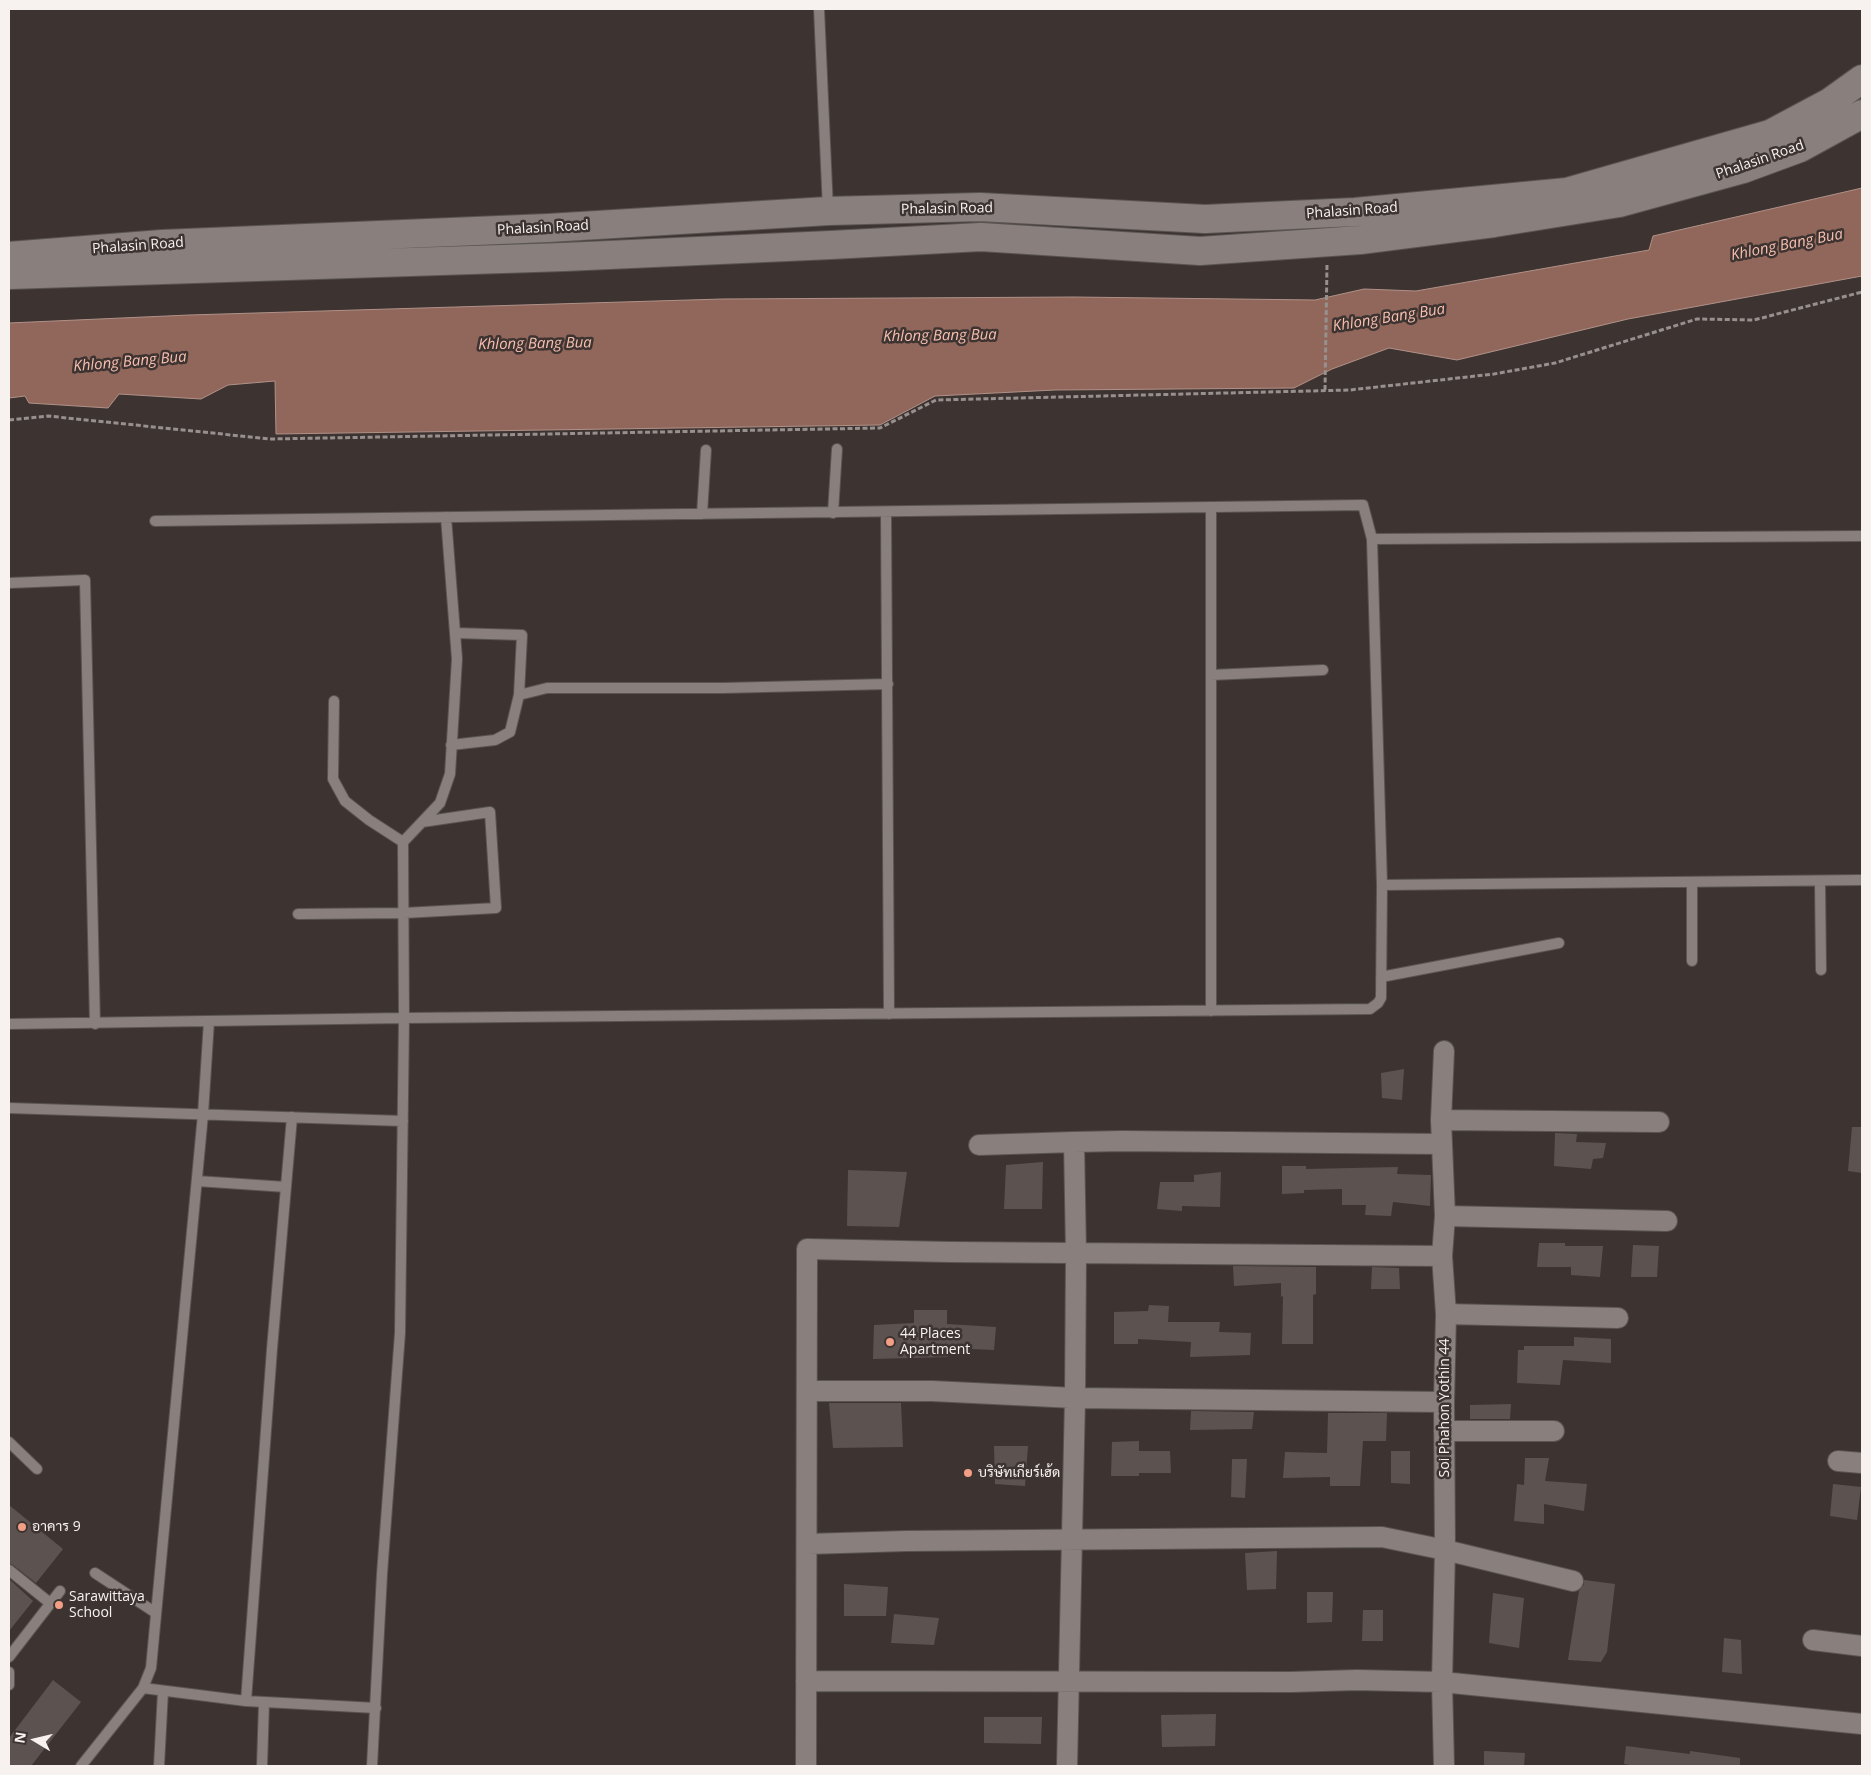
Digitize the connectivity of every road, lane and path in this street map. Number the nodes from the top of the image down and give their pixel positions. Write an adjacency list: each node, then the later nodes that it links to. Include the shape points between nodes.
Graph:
1 (819, 9): 4 (lane)
2 (1862, 79): 4 (main road, Phalasin Road, via 1830,102 1770,134 1566,192 1355,212 1205,219 980,207)
3 (1862, 114): 5 (main road, Phalasin Road, via 1792,151 1618,203 1494,223)
4 (828, 212): 6 (main road); 7 (main road, Phalasin Road, via 548,228 162,244)
5 (1328, 242): 6 (main road, Phalasin Road, via 1200,251 981,237); 10 (path)
6 (831, 245): 8 (main road, Phalasin Road)
7 (9, 256)
8 (9, 275)
9 (1862, 292): 10 (path, via 1754,320 1697,319 1555,363 1494,374)
10 (1325, 390): 11 (path, via 936,400 880,428 270,439 48,416)
11 (9, 420)
12 (837, 449): 16 (lane)
13 (706, 450): 17 (lane)
14 (1211, 507): 15 (lane); 21 (lane, via 1363,505); 25 (lane)
15 (886, 512): 16 (lane); 26 (lane)
16 (833, 513): 17 (lane)
17 (702, 514): 18 (lane)
18 (446, 517): 19 (lane); 23 (lane)
19 (155, 521)
20 (1862, 536): 21 (lane)
21 (1372, 539): 35 (lane)
22 (9, 583): 47 (lane, via 86,580)
23 (455, 633): 27 (lane, via 522,636); 29 (lane, via 457,658)
24 (1323, 670): 25 (lane)
25 (1211, 675): 42 (lane)
26 (888, 684): 27 (lane, via 547,688); 43 (lane)
27 (519, 696): 29 (lane, via 510,732 495,740)
28 (334, 701): 31 (lane, via 333,779 346,801)
29 (451, 744): 30 (lane, via 450,774 440,803)
30 (422, 822): 31 (lane); 36 (lane, via 490,812 496,908)
31 (403, 842): 36 (lane)
32 (1862, 880): 33 (lane)
33 (1820, 881): 34 (lane); 40 (lane)
34 (1692, 882): 35 (lane); 39 (lane)
35 (1382, 886): 41 (lane)
36 (404, 912): 37 (lane); 44 (lane)
37 (298, 914)
38 (1559, 943): 41 (lane)
39 (1692, 961)
40 (1821, 970)
41 (1381, 977): 42 (lane, via 1381,998 1370,1009)
42 (1211, 1011): 43 (lane)
43 (890, 1014): 44 (lane)
44 (404, 1018): 45 (lane); 53 (lane)
45 (209, 1021): 47 (lane); 50 (lane)
46 (9, 1024): 47 (lane)
47 (95, 1024)
48 (1444, 1050): 52 (street, Soi Phahon Yothin 44)
49 (9, 1108): 50 (lane)
50 (203, 1114): 51 (lane); 58 (lane)
51 (292, 1117): 53 (lane); 59 (lane)
52 (1441, 1120): 54 (street); 56 (street, Soi Phahon Yothin 44)
53 (402, 1121): 96 (lane, via 400,1333 382,1574)
54 (1659, 1122)
55 (1074, 1142): 56 (street); 57 (street); 62 (street)
56 (1442, 1144): 60 (street, Soi Phahon Yothin 44)
57 (978, 1145)
58 (197, 1181): 59 (lane); 83 (lane)
59 (286, 1187): 94 (lane)
60 (1445, 1216): 61 (street); 63 (street, Soi Phahon Yothin 44)
61 (1668, 1221)
62 (1076, 1253): 63 (street); 66 (street, via 808,1249); 67 (street)
63 (1442, 1256): 64 (street, Soi Phahon Yothin 44)
64 (1446, 1314): 65 (street); 68 (street, Soi Phahon Yothin 44)
65 (1618, 1318)
66 (807, 1391): 67 (street, via 932,1391); 76 (street)
67 (1074, 1398): 68 (street); 75 (street)
68 (1444, 1402): 70 (street, Soi Phahon Yothin 44)
69 (1554, 1430): 70 (street)
70 (1444, 1431): 77 (street, Soi Phahon Yothin 44)
71 (9, 1442): 74 (lane)
72 (1838, 1461): 73 (street)
73 (1862, 1463)
74 (37, 1469)
75 (1071, 1540): 76 (street); 77 (street, via 1382,1537); 89 (street)
76 (808, 1544): 88 (street)
77 (1444, 1550): 80 (street); 90 (street, Soi Phahon Yothin 44)
78 (9, 1570): 82 (lane)
79 (96, 1573): 83 (lane)
80 (1573, 1582)
81 (60, 1591): 82 (lane)
82 (50, 1603): 86 (lane)
83 (156, 1613): 92 (lane, via 152,1668)
84 (1813, 1640): 85 (street)
85 (1862, 1646)
86 (9, 1657)
87 (9, 1672): 91 (lane)
88 (806, 1681): 89 (street); 102 (street)
89 (1068, 1681): 90 (street); 103 (street)
90 (1442, 1682): 97 (street); 104 (street, Soi Phahon Yothin 44)
91 (9, 1684)
92 (143, 1688): 93 (lane); 98 (lane)
93 (163, 1691): 94 (lane); 99 (lane)
94 (246, 1702): 95 (lane)
95 (264, 1703): 96 (lane); 100 (lane)
96 (376, 1708): 101 (lane)
97 (1862, 1724)
98 (81, 1766)
99 (159, 1766)
100 (262, 1766)
101 (372, 1766)
102 (806, 1766)
103 (1067, 1766)
104 (1444, 1766)

